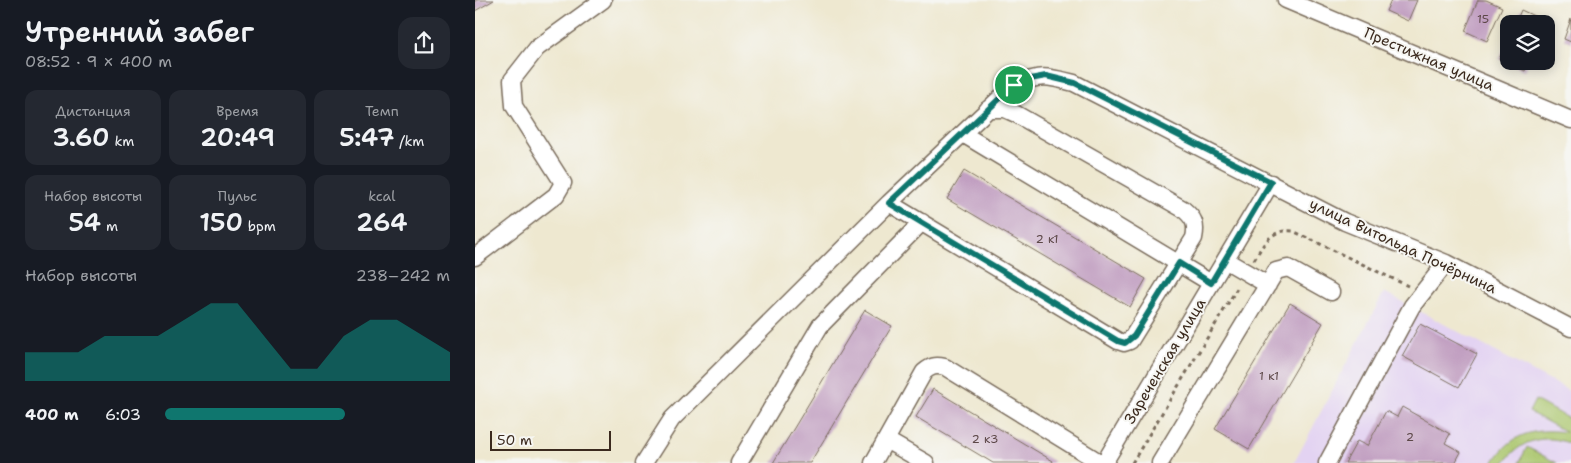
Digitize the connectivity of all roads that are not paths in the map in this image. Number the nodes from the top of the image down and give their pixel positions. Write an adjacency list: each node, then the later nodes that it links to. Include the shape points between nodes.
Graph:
1 (603, 0): 9 (street, via 537,48 512,80 514,106 563,183 556,195)
2 (1286, 0): 4 (street, Престижная улица)
3 (989, 109): 5 (street, улица Витольда Почёрнина); 6 (street, улица Витольда Почёрнина, via 1014,85 1030,79 1046,76 1075,83); 12 (street, via 1016,114 1191,215 1196,228 1194,238)
4 (1571, 120)
5 (963, 134): 7 (street, улица Витольда Почёрнина); 12 (street)
6 (1271, 182): 10 (street, Зареченская улица); 11 (street, улица Витольда Почёрнина, via 1345,222)
7 (889, 203): 8 (street); 18 (street, улица Витольда Почёрнина, via 672,419)
8 (922, 222): 12 (street, via 1125,343 1134,336); 19 (street, via 820,326)
9 (475, 257)
10 (1225, 260): 13 (street, Зареченская улица); 14 (street)
11 (1446, 262): 16 (street, улица Витольда Почёрнина); 24 (street, via 1412,306)
12 (1179, 263): 13 (street)
13 (1211, 283): 22 (street, Зареченская улица)
14 (1268, 284): 15 (street, via 1276,271 1288,268); 23 (street)
15 (1331, 292)
16 (1571, 328)
17 (886, 440): 20 (street); 21 (street); 22 (street, via 924,372 937,365)
18 (644, 463)
19 (739, 463)
20 (873, 463)
21 (926, 463)
22 (1103, 463)
23 (1160, 463)
24 (1327, 463)

